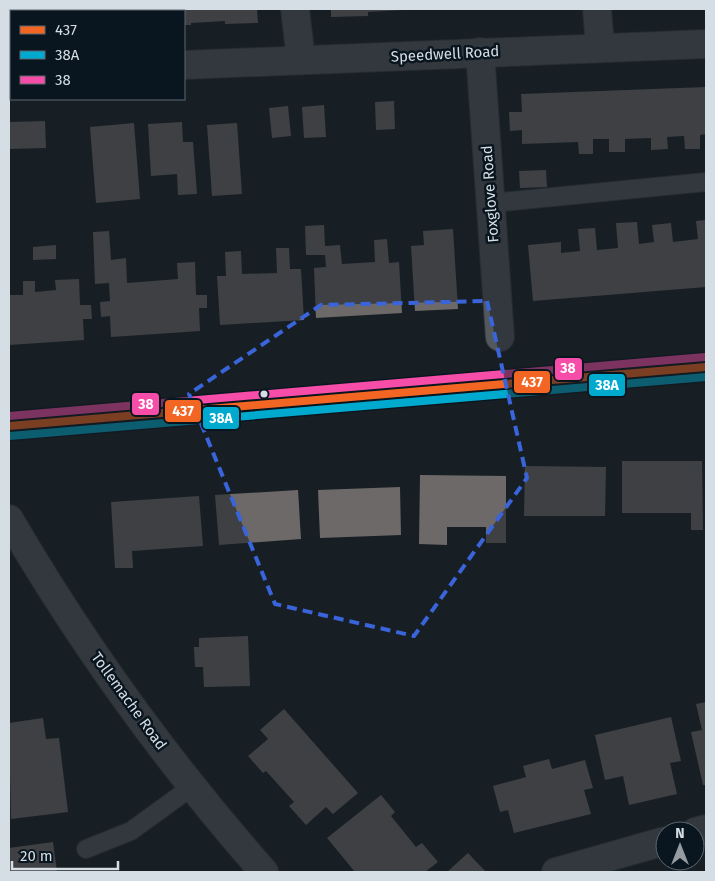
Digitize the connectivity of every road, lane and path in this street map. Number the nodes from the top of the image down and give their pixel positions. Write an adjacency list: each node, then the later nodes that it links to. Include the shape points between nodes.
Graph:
1 (295, 9): 6 (street)
2 (597, 9): 4 (street)
3 (706, 44): 4 (street, Speedwell Road)
4 (600, 46): 5 (street, Speedwell Road)
5 (480, 52): 6 (street, Speedwell Road); 9 (street, Foxglove Road)
6 (301, 60): 7 (street, Speedwell Road)
7 (185, 66)
8 (706, 182): 9 (lane)
9 (491, 203): 10 (street, Foxglove Road)
10 (500, 337)
11 (706, 366): 12 (main road)
12 (9, 426)
13 (9, 519): 14 (street, Tollemache Road, via 47,584 145,725)
14 (193, 786): 16 (lane, via 131,831); 17 (street, Tollemache Road)
15 (655, 843): 18 (street)
16 (86, 849)
17 (264, 872)
18 (556, 872)

